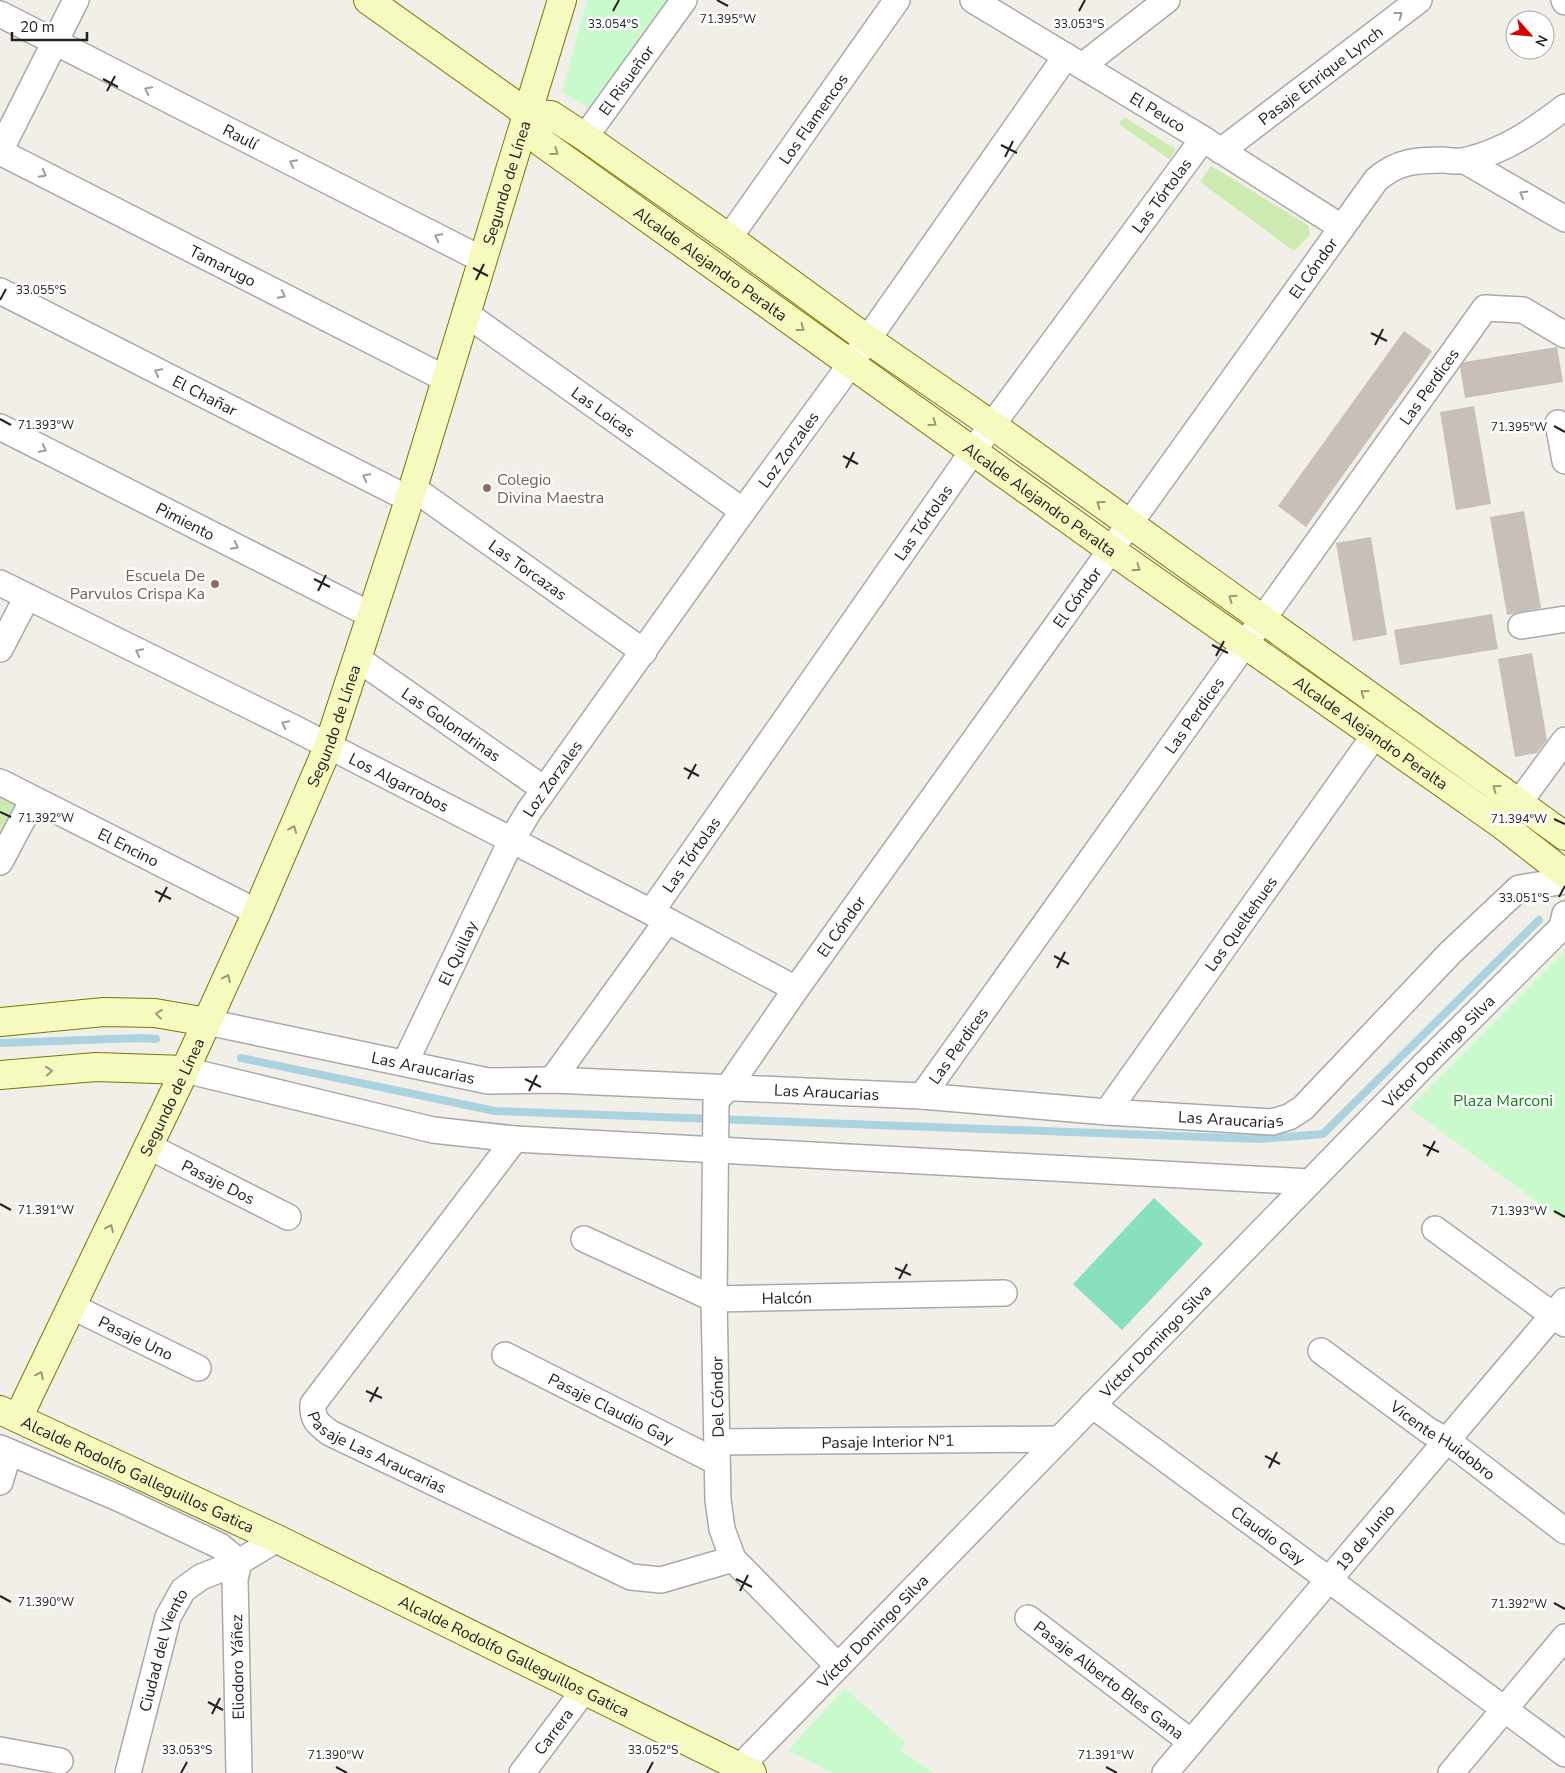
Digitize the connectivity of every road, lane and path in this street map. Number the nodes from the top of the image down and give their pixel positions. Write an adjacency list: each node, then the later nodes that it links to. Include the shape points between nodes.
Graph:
1 (76, 0): 10 (street)
2 (368, 0): 13 (main road)
3 (562, 0): 13 (main road, Segundo de Línea)
4 (684, 0): 14 (street, El Risueñor)
5 (897, 0): 20 (street, Los Flamencos)
6 (973, 0): 11 (street, El Peuco)
7 (1167, 0): 11 (street, Loz Zorzales)
8 (1419, 0): 15 (street, Pasaje Enrique Lynch, one-way to 8)
9 (0, 14): 10 (street, Raulí)
10 (55, 42): 16 (street); 21 (street, Raulí, one-way to 10)
11 (1074, 61): 15 (street, El Peuco); 25 (street, Loz Zorzales)
12 (1565, 107): 17 (street, El Cóndor, via 1502,149)
13 (528, 114): 14 (main road, Alcalde Alejandro Peralta, via 551,115); 21 (main road, Segundo de Línea); 26 (main road, Alcalde Alejandro Peralta, one-way to 26, via 540,142)
14 (585, 137): 20 (main road, Alcalde Alejandro Peralta)
15 (1212, 145): 19 (street, El Peuco); 29 (street, Las Tórtolas)
16 (0, 152): 27 (street, Tamarugo, one-way to 27)
17 (1465, 161): 18 (street, one-way to 17); 19 (street, El Cóndor, via 1411,161 1386,170)
18 (1565, 219)
19 (1341, 227): 35 (street, El Cóndor)
20 (729, 238): 25 (main road, Alcalde Alejandro Peralta)
21 (481, 259): 23 (main road, Segundo de Línea)
22 (0, 291): 33 (street, El Chañar, one-way to 22)
23 (465, 313): 27 (main road, Segundo de Línea); 34 (street, Las Loicas)
24 (1565, 335): 40 (street, Las Perdices, via 1523,310 1486,308)
25 (867, 339): 26 (street, Loz Zorzales); 29 (main road, Alcalde Alejandro Peralta)
26 (850, 363): 31 (main road, Alcalde Alejandro Peralta, one-way to 31); 34 (street, Loz Zorzales)
27 (446, 379): 33 (main road, Segundo de Línea)
28 (1558, 423): 32 (street)
29 (992, 425): 31 (street, Las Tórtolas); 35 (main road, Alcalde Alejandro Peralta, one-way to 29)
30 (0, 427): 39 (street, Pimiento, one-way to 39)
31 (973, 451): 36 (main road, Alcalde Alejandro Peralta); 61 (street, Las Tórtolas)
32 (1565, 461)
33 (411, 494): 39 (main road, Segundo de Línea); 45 (street, Las Torcazas)
34 (743, 511): 45 (street, Loz Zorzales)
35 (1129, 525): 36 (street, El Cóndor); 40 (main road, Alcalde Alejandro Peralta, one-way to 35)
36 (1112, 550): 43 (main road, Alcalde Alejandro Peralta, one-way to 43); 62 (street, El Cóndor)
37 (0, 583): 38 (street, Los Algarrobos)
38 (27, 597): 44 (street); 49 (street, Los Algarrobos, one-way to 38)
39 (371, 615): 46 (main road, Segundo de Línea)
40 (1262, 619): 43 (street, Las Perdices); 53 (main road, Alcalde Alejandro Peralta, one-way to 40)
41 (1565, 619): 42 (street)
42 (1521, 626)
43 (1244, 644): 47 (main road, Alcalde Alejandro Peralta); 70 (street, Las Perdices)
44 (0, 649)
45 (644, 652): 51 (street, Loz Zorzales)
46 (358, 659): 49 (main road, Segundo de Línea); 51 (street, Las Golondrinas)
47 (1374, 736): 57 (main road, Alcalde Alejandro Peralta, via 1501,824); 71 (street, Los Queltehues)
48 (1565, 740): 53 (street)
49 (328, 747): 55 (street, Los Algarrobos); 59 (main road, Segundo de Línea, one-way to 49)
50 (0, 782): 52 (street, El Encino)
51 (544, 789): 55 (street, Loz Zorzales)
52 (33, 800): 56 (street); 59 (street, El Encino)
53 (1518, 804): 54 (main road, Alcalde Alejandro Peralta)
54 (1565, 836)
55 (511, 841): 61 (street, Los Algarrobos); 65 (street, El Quillay)
56 (0, 862)
57 (1565, 874)
58 (1565, 880): 71 (street, Las Araucarias, via 1519,888 1450,953 1302,1108 1289,1117 1272,1122)
59 (257, 912): 64 (main road, Segundo de Línea, one-way to 59)
60 (1565, 914): 75 (street, Víctor Domingo Silva, via 1562,927)
61 (659, 916): 62 (street, Los Algarrobos); 68 (street, Las Tórtolas)
62 (796, 989): 69 (street, El Cóndor)
63 (0, 1022): 64 (main road, Las Araucarias, one-way to 63, via 155,1013 104,1012)
64 (207, 1022): 65 (street, Las Araucarias); 66 (main road, Segundo de Línea)
65 (405, 1063): 68 (street, Las Araucarias, via 488,1081)
66 (185, 1070): 67 (main road, one-way to 66, via 96,1067); 72 (street, via 433,1130); 74 (main road, Segundo de Línea)
67 (0, 1075)
68 (552, 1080): 69 (street, Las Araucarias)
69 (722, 1095): 70 (street, Las Araucarias); 73 (street, Del Cóndor)
70 (922, 1096): 71 (street, Las Araucarias)
71 (1107, 1112)
72 (514, 1139): 73 (street); 95 (street, Pasaje Las Araucarias, via 313,1404 312,1414 317,1423 330,1433 631,1577 661,1580)
73 (715, 1144): 75 (street); 80 (street, Del Cóndor)
74 (148, 1146): 76 (street, Pasaje Dos); 81 (main road, Segundo de Línea, one-way to 74)
75 (1310, 1182): 86 (street, Víctor Domingo Silva)
76 (288, 1217)
77 (1435, 1229): 82 (street)
78 (584, 1239): 80 (street, Halcón)
79 (1004, 1293): 80 (street, Halcón)
80 (714, 1300): 91 (street, Del Cóndor)
81 (73, 1307): 85 (street, Pasaje Uno); 87 (main road, Segundo de Línea, one-way to 81)
82 (1561, 1313): 89 (street, 19 de Junio)
83 (1322, 1351): 89 (street, Vicente Huidobro, via 1429,1431)
84 (505, 1355): 91 (street, Pasaje Claudio Gay)
85 (198, 1368)
86 (1092, 1405): 88 (street, Víctor Domingo Silva); 97 (street, Claudio Gay)
87 (9, 1414): 94 (main road, Alcalde Rodolfo Galleguillos Gatica)
88 (1059, 1439): 91 (street, Pasaje Interior Nº1); 100 (street, Víctor Domingo Silva)
89 (1448, 1441): 93 (street, Vicente Huidobro); 97 (street, 19 de Junio)
90 (4, 1450): 92 (street); 96 (street, Alcalde Rodolfo Galleguillos Gatica, via 212,1542)
91 (718, 1452): 95 (street, Del Cóndor, via 722,1529)
92 (0, 1482)
93 (1565, 1530)
94 (277, 1539): 96 (street, Alcalde Rodolfo Galleguillos Gatica); 101 (main road, Alcalde Rodolfo Galleguillos Gatica)
95 (733, 1559): 100 (street, Del Cóndor)
96 (240, 1562): 108 (street, Ciudad del Viento, via 201,1577 183,1590 168,1617); 109 (street, Eliodoro Yáñez, via 235,1578)
97 (1328, 1579): 102 (street, Claudio Gay); 103 (street, 19 de Junio)
98 (1028, 1618): 103 (street, Pasaje Alberto Bles Gana)
99 (1565, 1637): 102 (street)
100 (837, 1665): 107 (street, Víctor Domingo Silva)
101 (585, 1689): 107 (main road, Alcalde Rodolfo Galleguillos Gatica); 110 (street, Carrera)
102 (1505, 1708): 105 (street, Claudio Gay); 112 (street)
103 (1191, 1742): 111 (street, 19 de Junio)
104 (0, 1750): 106 (street)
105 (1565, 1754)
106 (60, 1761)
107 (746, 1770)
108 (128, 1773)
109 (239, 1773)
110 (522, 1773)
111 (1164, 1773)
112 (1451, 1773)

